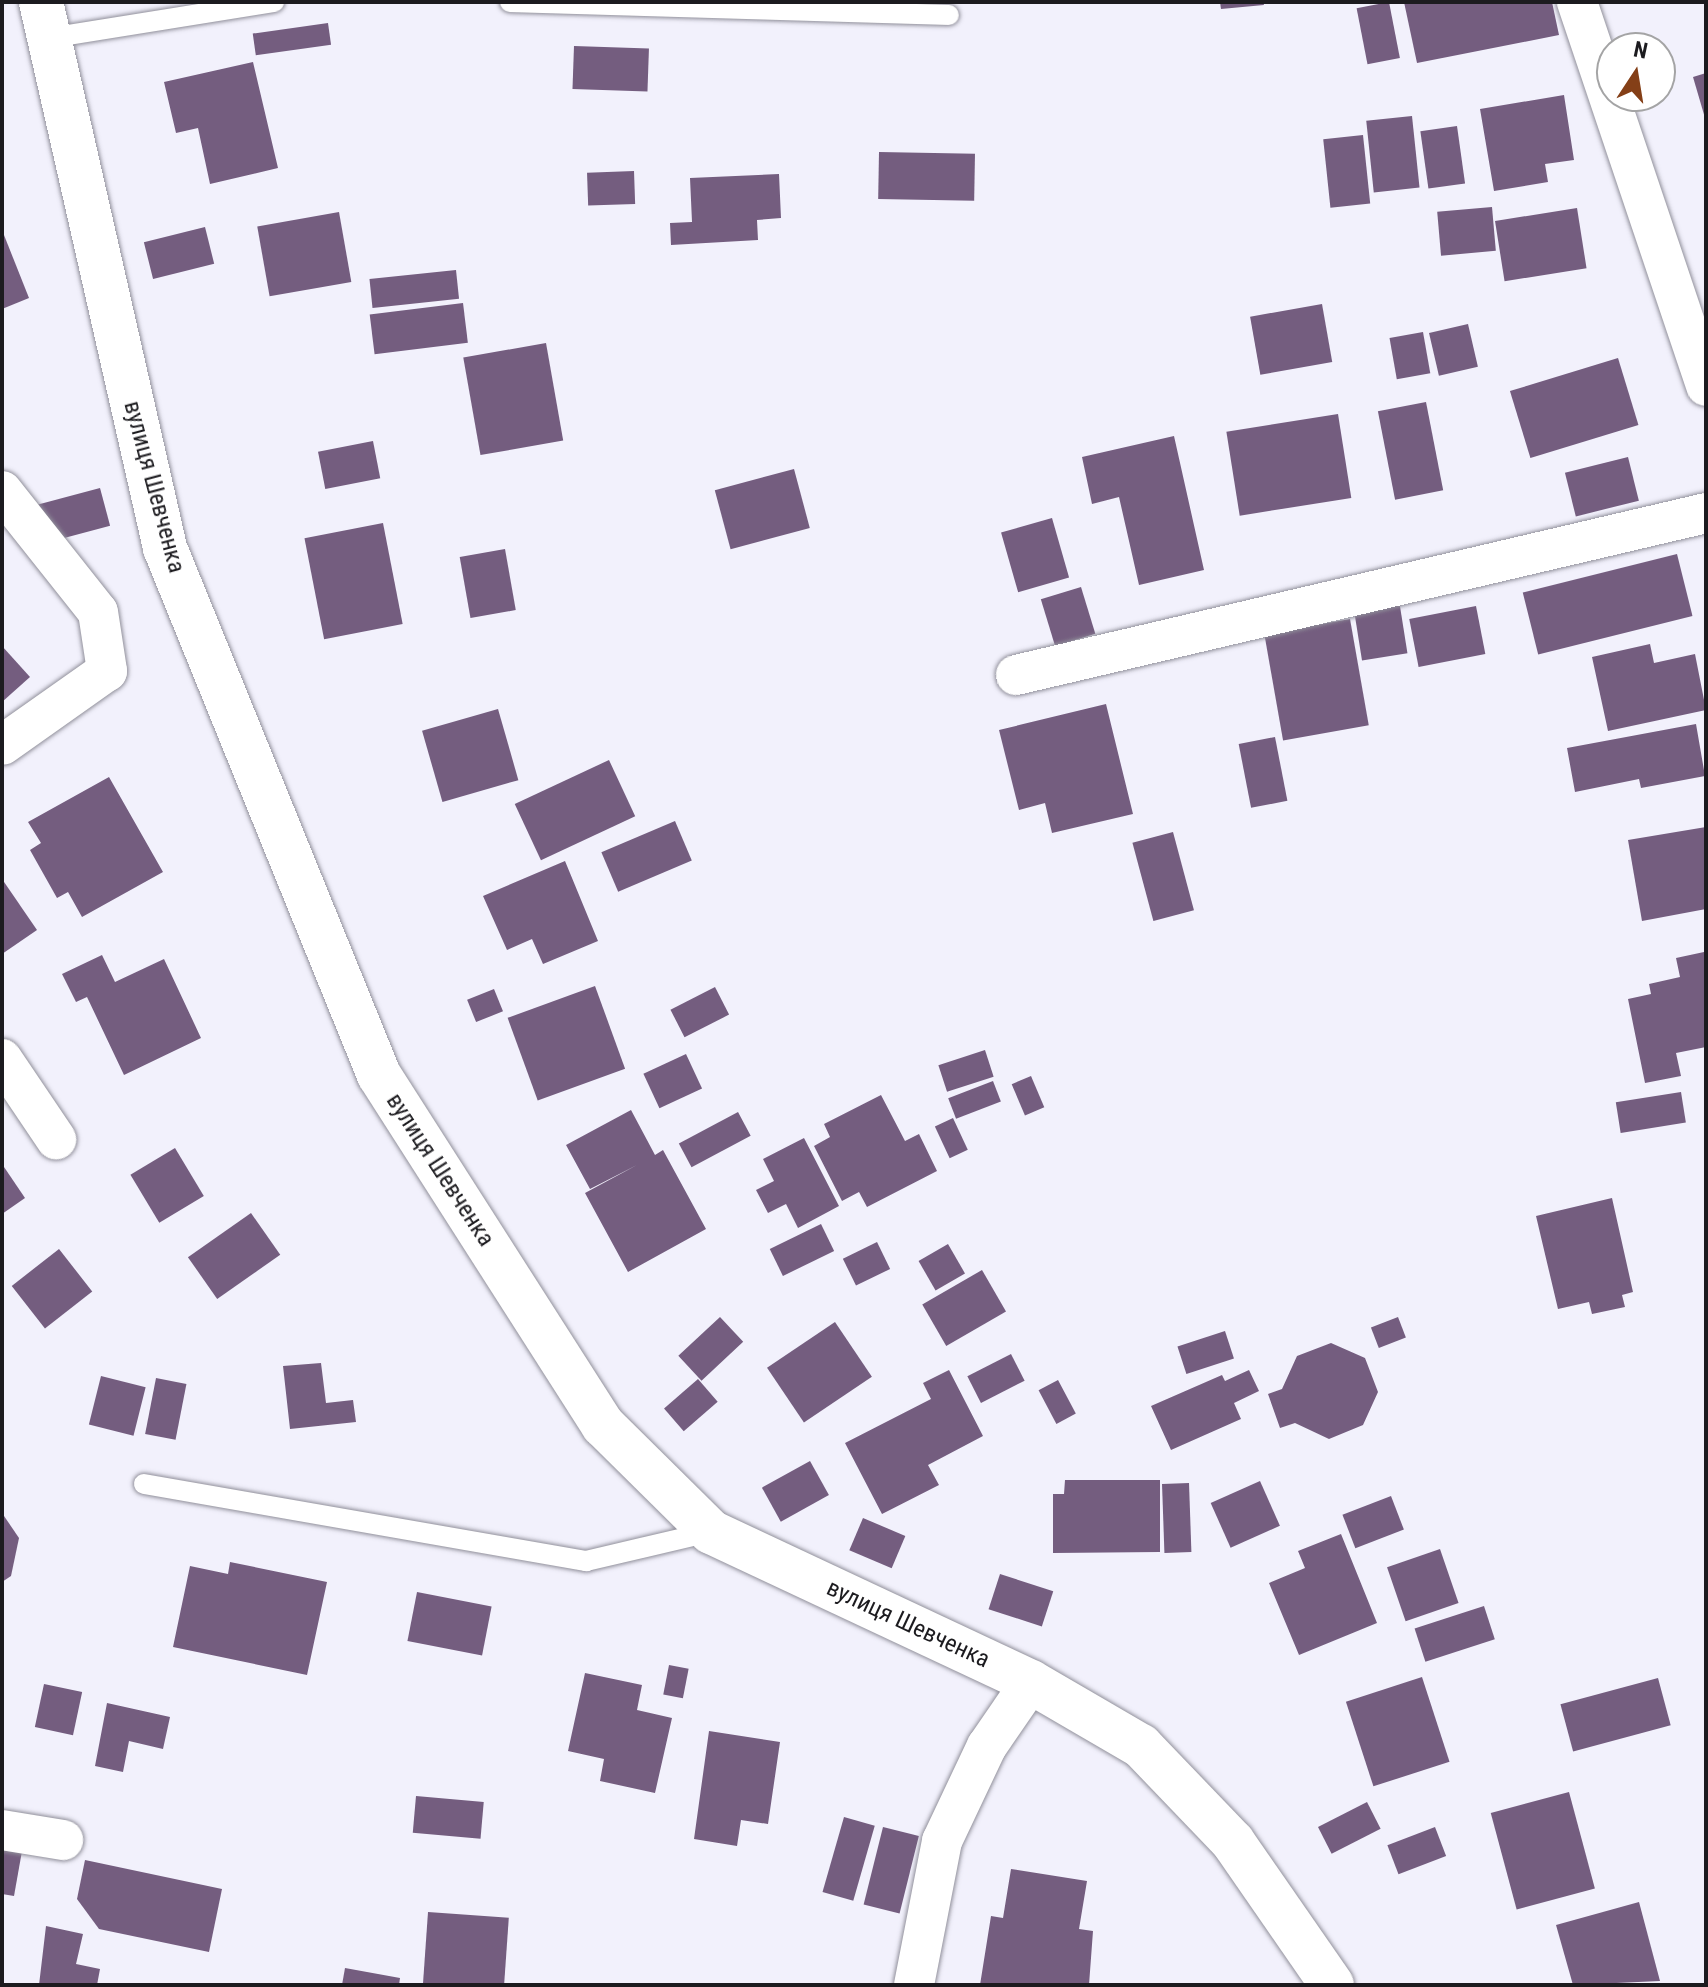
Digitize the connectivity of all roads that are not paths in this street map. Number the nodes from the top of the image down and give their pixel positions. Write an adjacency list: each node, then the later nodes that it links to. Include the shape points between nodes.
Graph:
1 (274, 2): 5 (lane)
2 (510, 2): 4 (lane)
3 (1577, 2): 6 (street)
4 (949, 15)
5 (45, 20): 14 (street, вулиця Шевченка, via 165,548 379,1075 603,1425)
6 (1706, 386)
7 (2, 491): 10 (street, via 98,612 107,671)
8 (1706, 513): 9 (street)
9 (1016, 675)
10 (2, 745)
11 (2, 1059): 12 (street)
12 (56, 1139)
13 (144, 1484): 14 (lane, via 586,1561)
14 (711, 1532): 15 (street, вулиця Шевченка)
15 (1031, 1682): 18 (street, via 987,1746 942,1841); 19 (street, вулиця Шевченка, via 1141,1746 1233,1842)
16 (2, 1830): 17 (street)
17 (63, 1840)
18 (914, 1985)
19 (1332, 1985)

